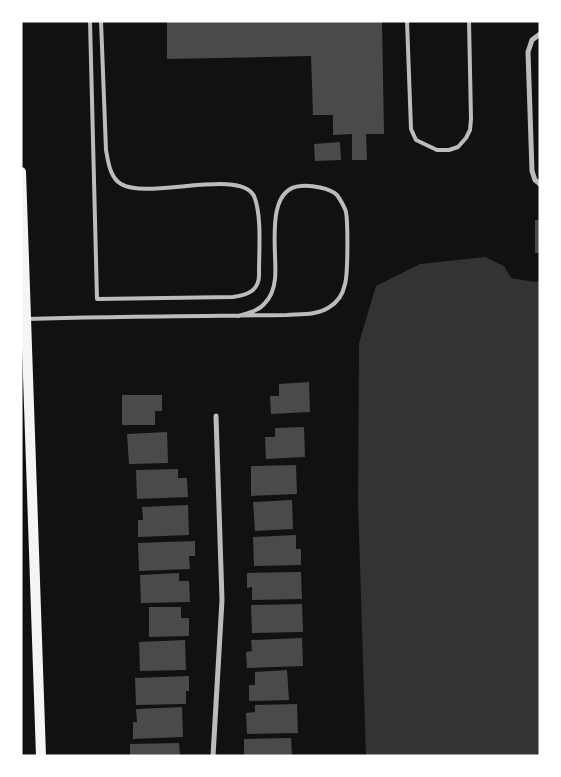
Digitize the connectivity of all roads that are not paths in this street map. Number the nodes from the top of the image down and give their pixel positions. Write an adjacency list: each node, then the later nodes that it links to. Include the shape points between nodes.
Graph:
1 (90, 21): 2 (lane, via 97,299 247,295 256,288 260,272 254,196 245,188 228,185 136,188 120,184 110,170 106,150)
2 (101, 21)
3 (407, 21): 4 (lane, via 410,129 416,140 426,146 449,150 458,147 470,130)
4 (469, 21)
5 (540, 34): 7 (street, via 532,40 528,52 532,171)
6 (21, 172): 9 (main road)
7 (540, 184)
8 (238, 316): 8 (lane, via 317,312 328,308 340,297 346,282 346,211 337,195 300,185 288,191 275,214 276,280 271,294 257,310); 9 (lane)
9 (26, 319): 11 (main road)
10 (216, 416): 12 (street, via 222,600)
11 (41, 756)
12 (213, 756)

